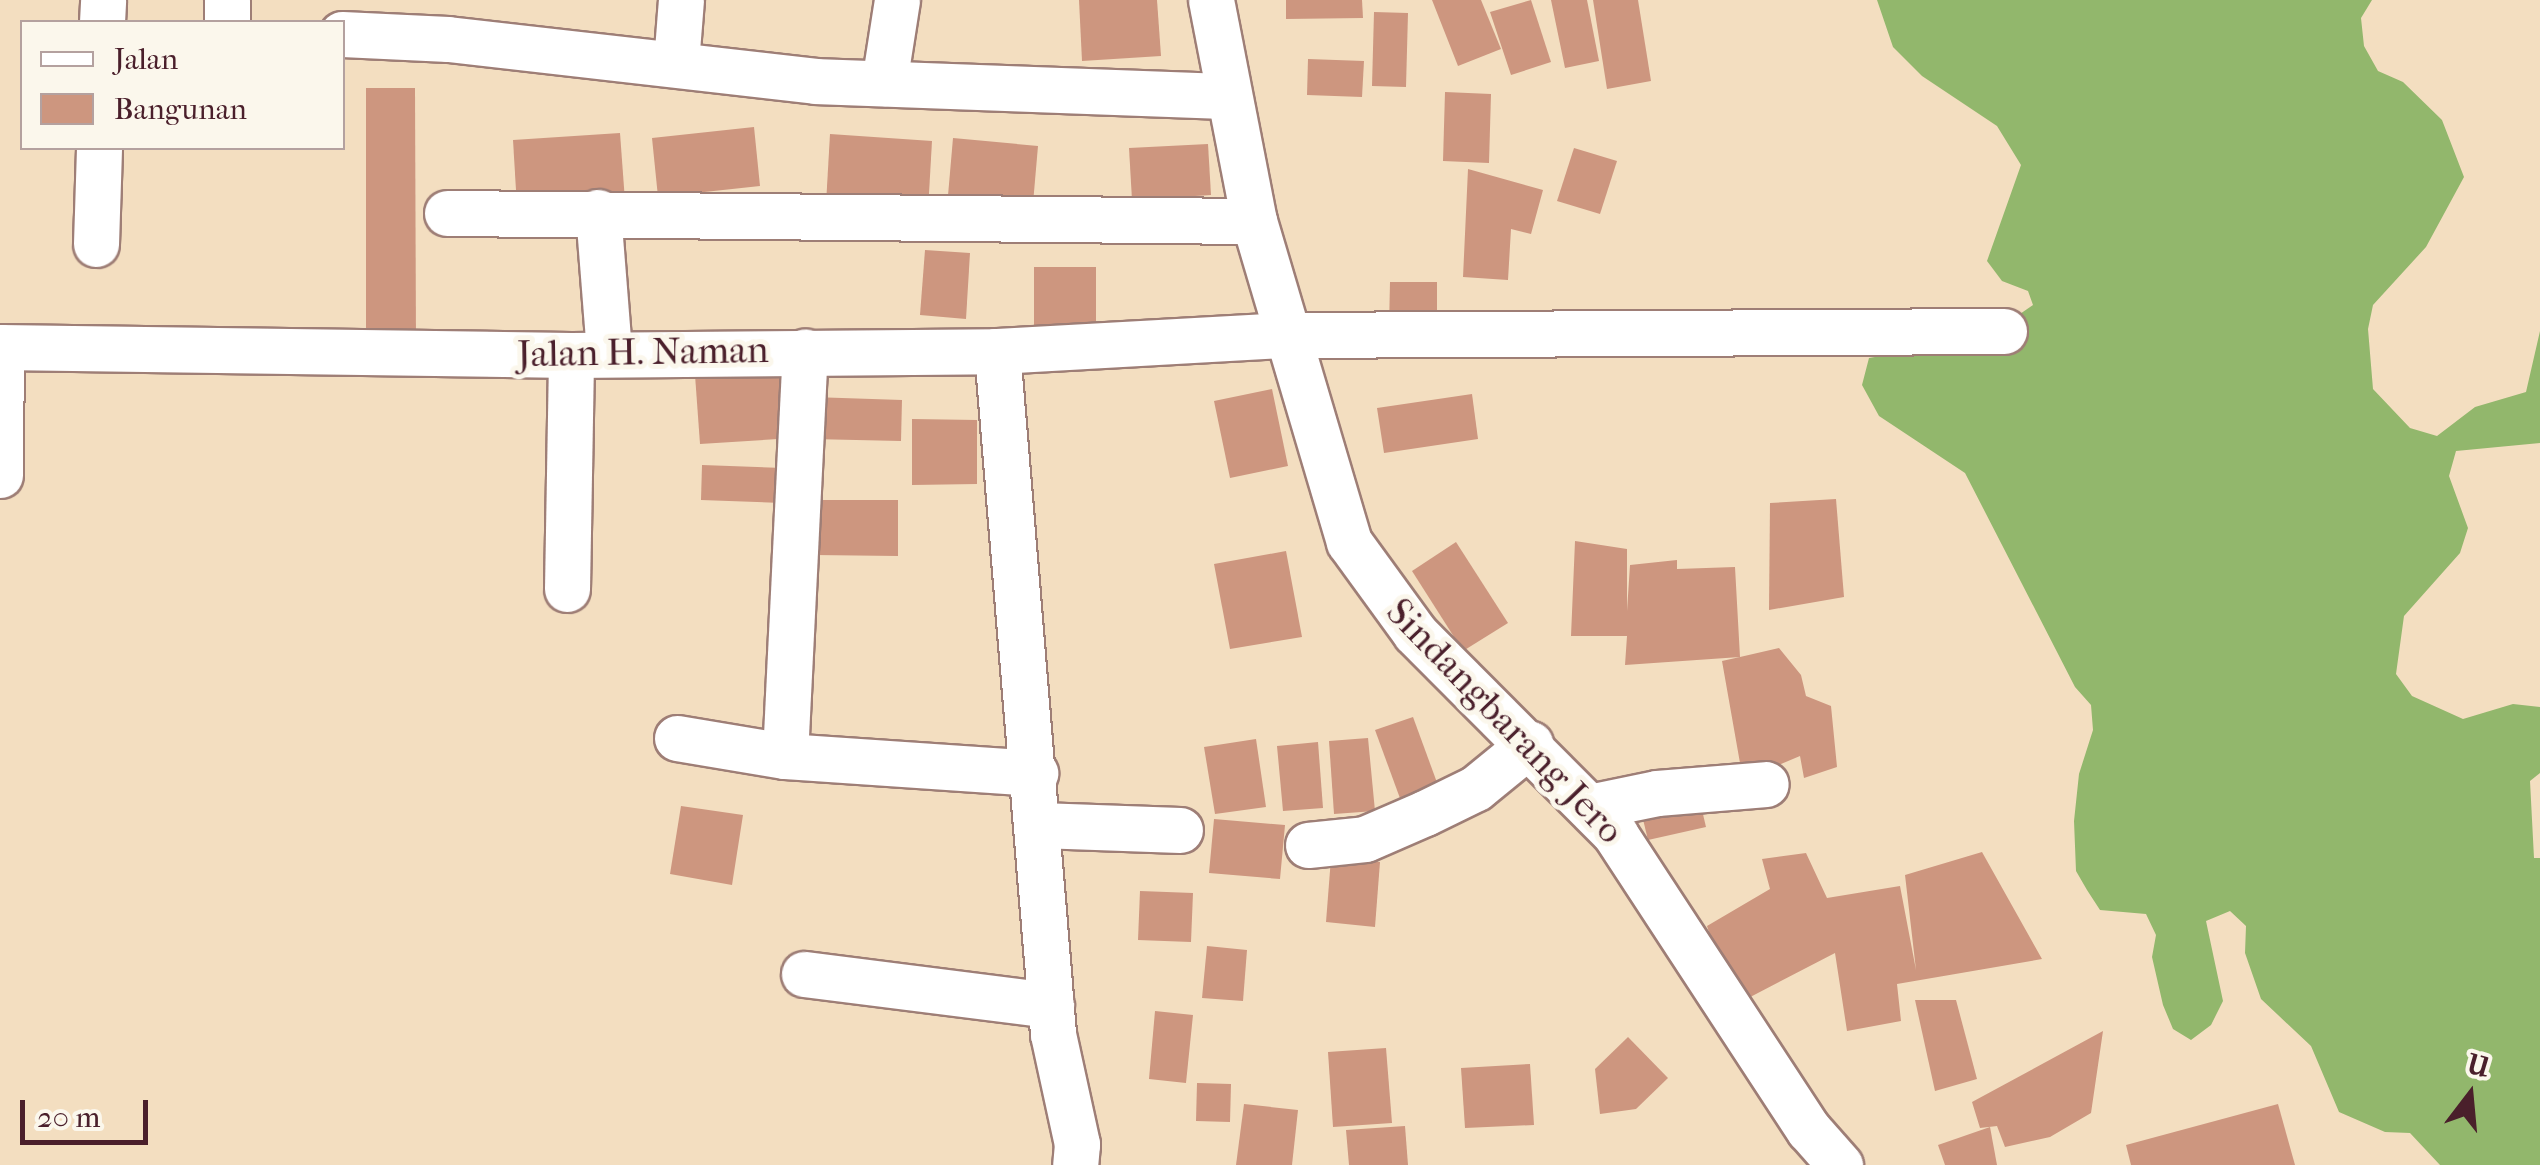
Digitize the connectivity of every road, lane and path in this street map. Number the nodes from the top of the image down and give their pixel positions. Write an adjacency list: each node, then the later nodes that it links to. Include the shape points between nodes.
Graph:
1 (681, 0): 6 (street)
2 (897, 0): 7 (street)
3 (1212, 0): 8 (street, Sindangbarang Jero)
4 (450, 20): 5 (street); 6 (street)
5 (345, 34)
6 (676, 63): 7 (street, via 763,77)
7 (884, 82): 8 (street)
8 (1229, 96): 12 (street, Sindangbarang Jero)
9 (99, 150): 13 (street)
10 (598, 212): 11 (street); 12 (street); 19 (street)
11 (447, 213)
12 (1254, 221): 15 (street, Sindangbarang Jero)
13 (96, 244)
14 (2004, 331): 15 (street, Jalan H. Naman)
15 (1286, 335): 18 (street, Jalan H. Naman); 23 (street, Sindangbarang Jero, via 1349,542 1416,633)
16 (1, 347): 19 (street, Jalan H. Naman); 20 (street)
17 (804, 350): 18 (street, Jalan H. Naman); 19 (street, Jalan H. Naman); 24 (street)
18 (997, 350): 25 (street)
19 (590, 354): 21 (street)
20 (0, 475)
21 (568, 589)
22 (676, 738): 24 (street)
23 (1530, 744): 27 (street, Sindangbarang Jero); 30 (street, via 1476,788 1425,814 1364,838)
24 (786, 756): 25 (street)
25 (1034, 772): 28 (street)
26 (1766, 784): 27 (street, via 1658,792)
27 (1589, 807): 33 (street, Sindangbarang Jero, via 1648,876)
28 (1038, 825): 29 (street); 32 (street)
29 (1180, 830)
30 (1308, 845)
31 (804, 974): 32 (street)
32 (1051, 1005): 34 (street)
33 (1830, 1162)
34 (1075, 1165)

